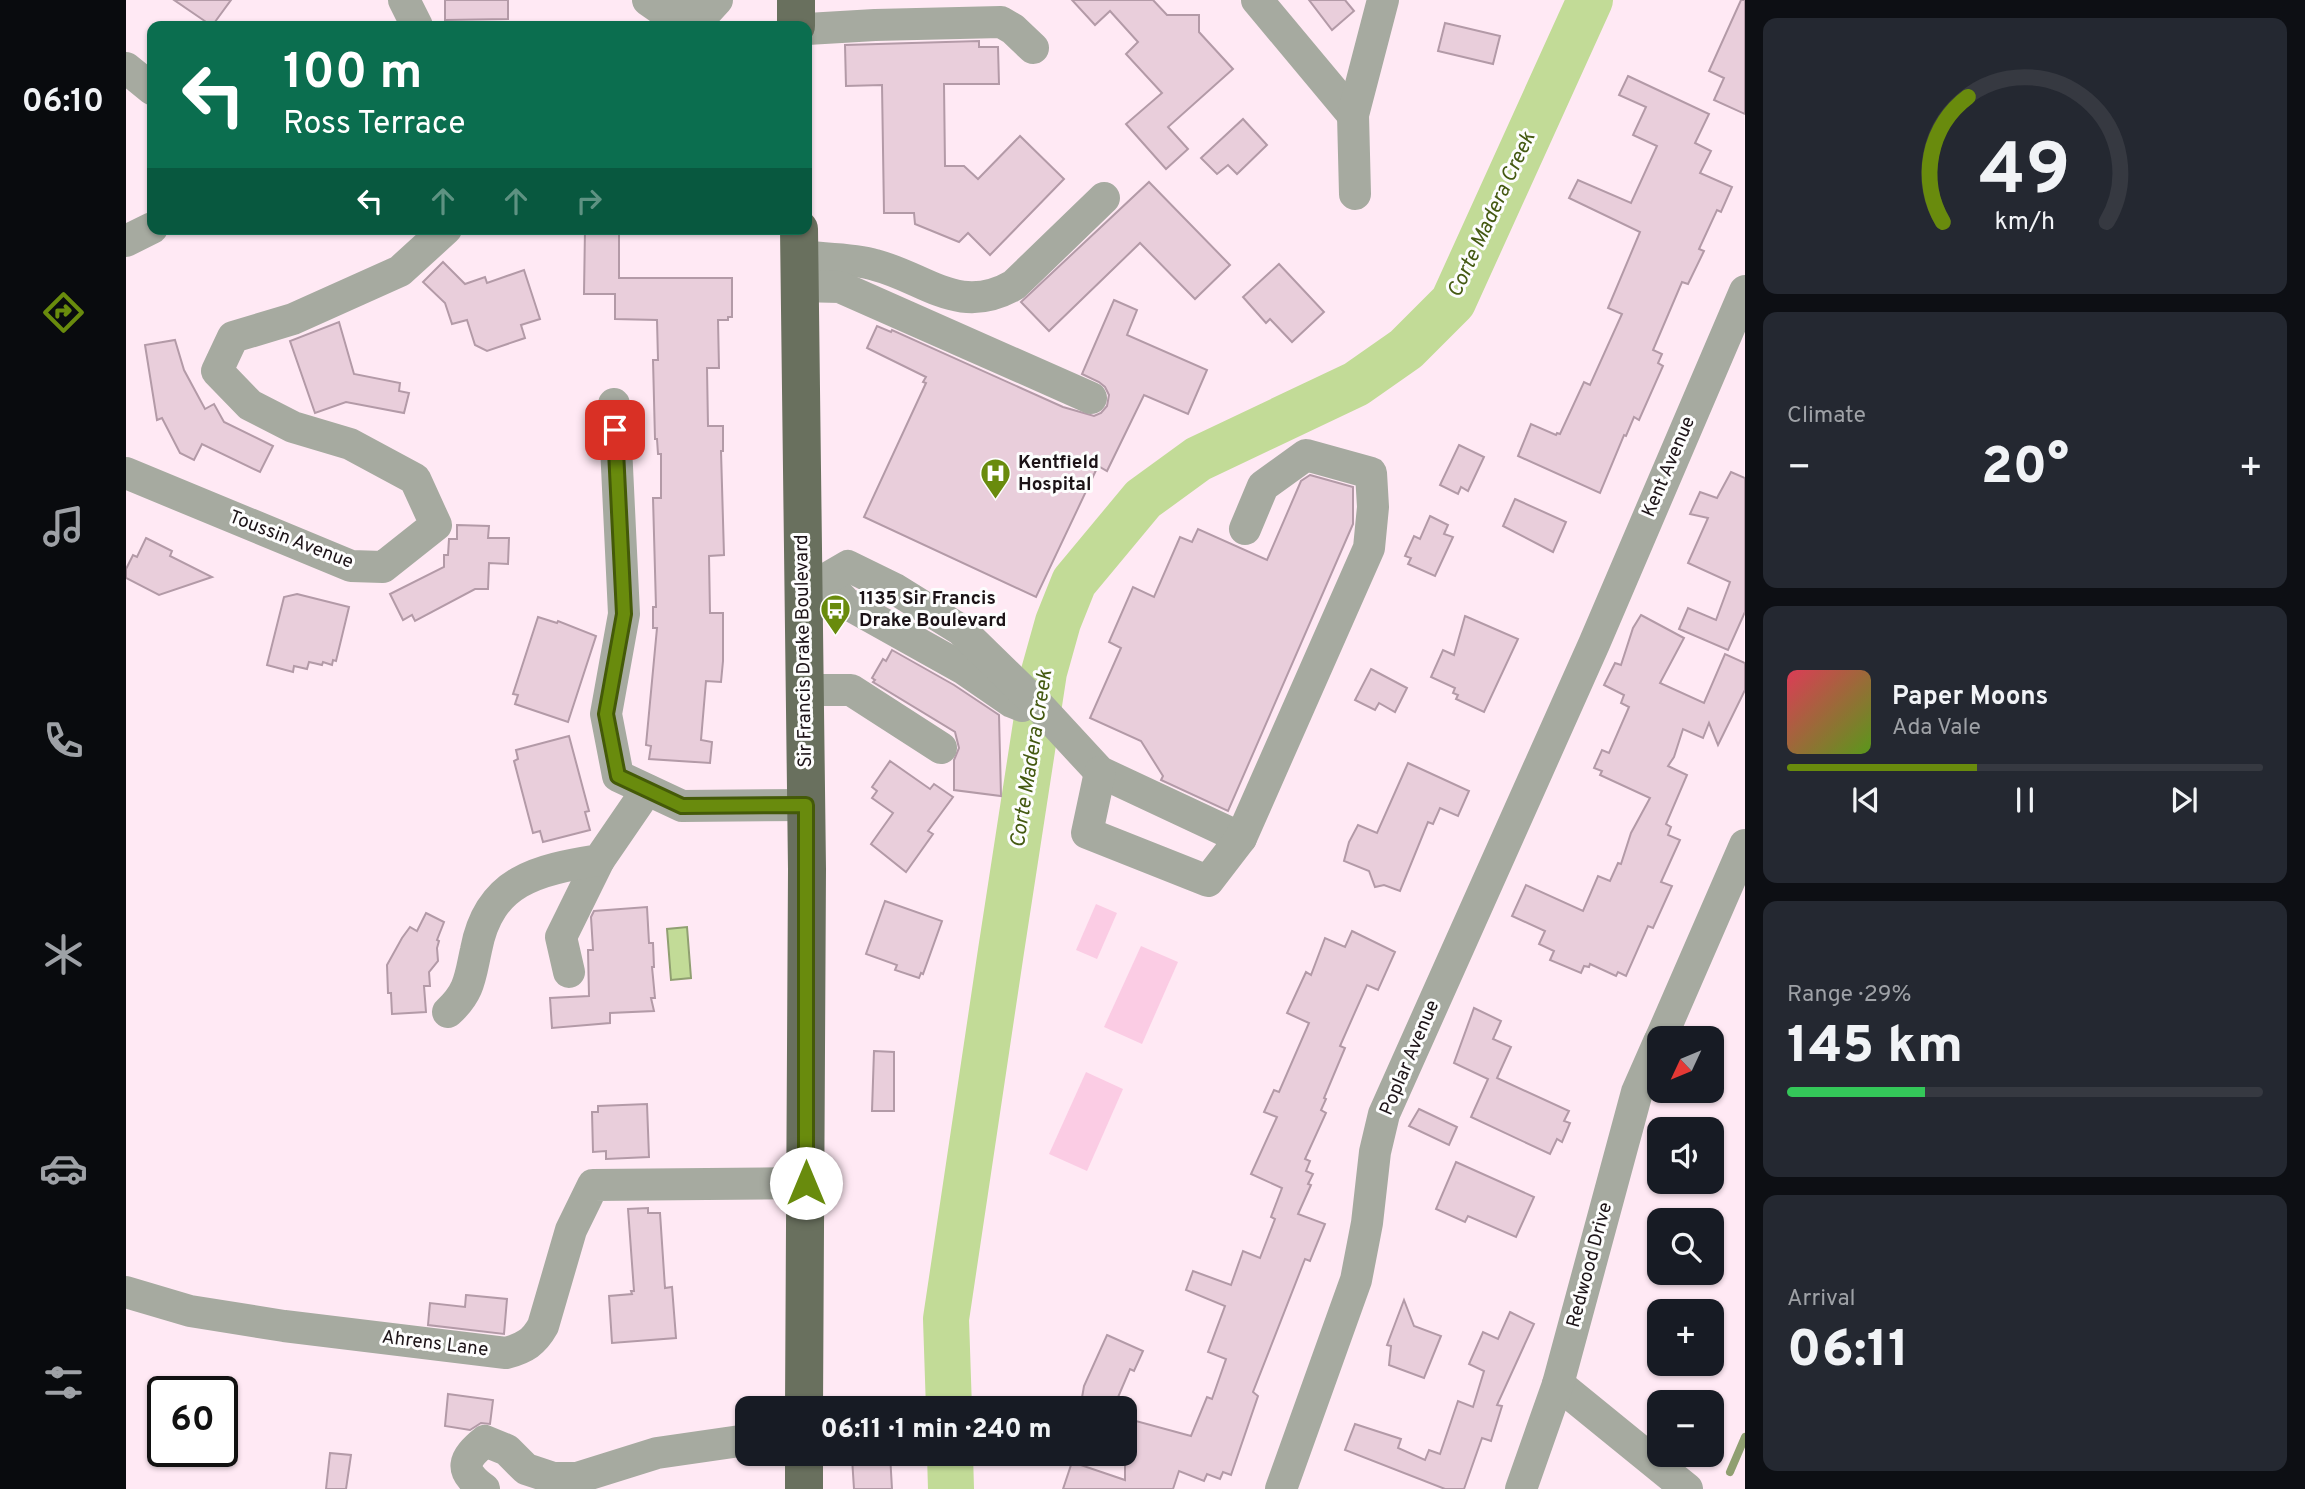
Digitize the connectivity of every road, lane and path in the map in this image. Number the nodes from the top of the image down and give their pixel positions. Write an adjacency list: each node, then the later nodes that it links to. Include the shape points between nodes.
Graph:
1 (404, 0): 7 (street)
2 (648, 0): 3 (street, via 671,16 706,12)
3 (717, 0)
4 (796, 0): 8 (main road)
5 (1257, 0): 13 (street)
6 (1383, 0): 13 (street)
7 (414, 21)
8 (796, 21)
9 (812, 29): 10 (street, via 1001,22)
10 (1032, 48)
11 (126, 68): 12 (street)
12 (147, 85)
13 (1353, 115): 14 (street)
14 (1355, 194)
15 (1104, 198): 19 (street, via 1014,285 996,296 967,298 935,290 875,264)
16 (147, 230): 18 (street)
17 (439, 235): 23 (street, Toussin Avenue, via 400,271 293,319 233,337 217,371 250,405 293,427 350,444 415,480 436,525 383,567 351,566)
18 (126, 241)
19 (799, 257): 21 (street, via 840,287); 25 (main road, Sir Francis Drake Boulevard)
20 (1745, 290): 26 (street, Kent Avenue)
21 (1091, 398)
22 (614, 404): 30 (street, via 624,614 606,714 618,776)
23 (126, 473)
24 (1245, 529): 32 (street, via 1263,486 1306,455 1371,473 1369,548)
25 (813, 582): 27 (main road, Sir Francis Drake Boulevard); 29 (street, via 848,566 961,630)
26 (1594, 644): 48 (street, Poplar Avenue, via 1384,1114 1356,1280)
27 (804, 690): 28 (street, via 851,690); 31 (main road, Sir Francis Drake Boulevard)
28 (941, 748)
29 (1100, 772): 32 (street); 32 (street, via 1087,833 1208,880)
30 (647, 790): 31 (street, via 682,806); 34 (street)
31 (806, 805): 39 (main road, Sir Francis Drake Boulevard)
32 (1241, 838)
33 (1745, 845): 37 (street, Redwood Drive)
34 (599, 860): 35 (street, via 561,937); 36 (street, via 538,874 516,882 500,895 486,918 467,989)
35 (569, 972)
36 (448, 1012)
37 (1666, 1026)
38 (1647, 1069): 41 (street, Redwood Drive)
39 (806, 1183): 40 (street, Ahrens Lane, via 593,1185 571,1230 543,1326 523,1348 506,1353 190,1311); 42 (main road, Sir Francis Drake Boulevard)
40 (126, 1292)
41 (1558, 1384): 49 (street, Redwood Drive); 50 (street)
42 (804, 1396)
43 (735, 1441): 45 (street, via 657,1453 577,1478)
44 (804, 1466): 47 (main road)
45 (518, 1479): 46 (street, via 507,1450 485,1441 468,1455 466,1465 472,1481)
46 (484, 1489)
47 (804, 1489)
48 (1280, 1489)
49 (1521, 1489)
50 (1687, 1489)

